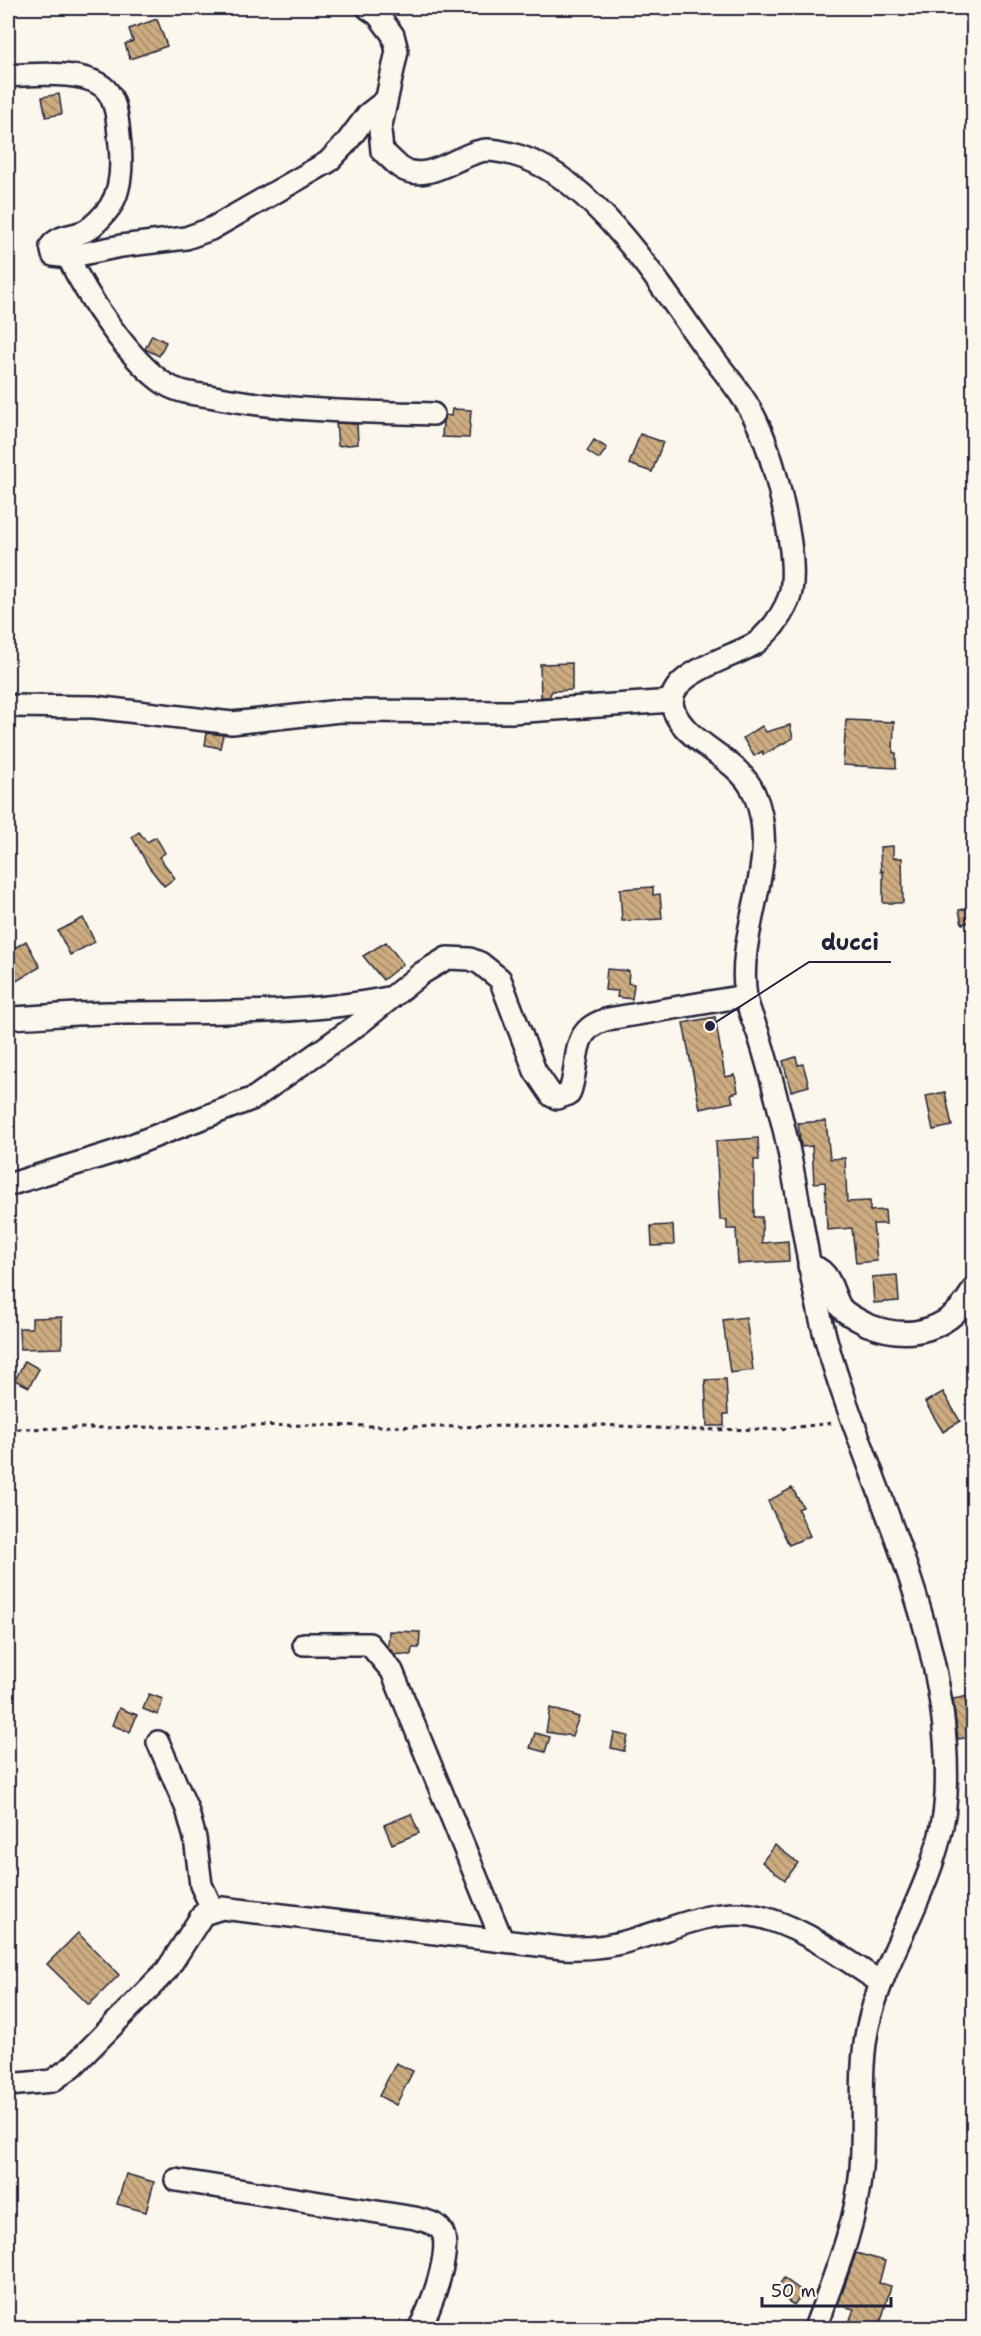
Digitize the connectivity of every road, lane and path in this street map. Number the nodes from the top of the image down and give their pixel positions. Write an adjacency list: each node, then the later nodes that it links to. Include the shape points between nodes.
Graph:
1 (368, 8): 3 (street, via 393,35 397,51)
2 (8, 76): 4 (street, via 60,75 91,80 108,91 113,102 121,154 120,179 111,205 100,219 88,230 63,237 51,246 53,255)
3 (386, 100): 4 (street, via 368,114 327,162 211,229 186,238); 6 (street, via 380,130 382,151 401,168 417,174 483,150 514,154 540,165 577,189 625,238 652,273 759,426 784,512 793,563 791,594 779,619 758,643 700,669 680,685)
4 (68, 257): 5 (street, via 84,288 135,356 165,383 179,390 226,400 330,412)
5 (433, 414)
6 (672, 701): 7 (street, via 512,712 340,711 232,723 94,707); 8 (street, via 672,709 688,730 752,786 761,814 764,837 747,939)
7 (8, 706)
8 (746, 996): 9 (street, via 597,1023 578,1044 568,1094 557,1098 535,1071 500,979 488,968 470,959 447,957); 12 (street, via 784,1132)
9 (392, 998): 10 (street, via 336,1008 246,1013); 11 (street, via 254,1098 114,1152)
10 (8, 1018)
11 (8, 1185)
12 (809, 1266): 13 (street, via 826,1275 842,1308 864,1323 896,1333 916,1334 942,1323); 14 (street, via 834,1367)
13 (974, 1288)
14 (853, 1421): 15 (path, via 770,1429 693,1430 603,1425); 20 (street, via 911,1579 944,1721 946,1761 946,1803 930,1870)
15 (8, 1429)
16 (304, 1644): 19 (street, via 369,1644 392,1671)
17 (158, 1742): 18 (street, via 187,1809 201,1885)
18 (213, 1910): 19 (street, via 238,1908); 21 (street, via 203,1914 193,1926 166,1970 73,2066 52,2080)
19 (502, 1940): 20 (street, via 586,1949 611,1946 719,1916 751,1915 792,1929)
20 (880, 1982): 24 (street, via 867,2031 861,2079 861,2169 856,2208)
21 (8, 2085)
22 (176, 2180): 23 (street, via 434,2224 446,2240 434,2302)
23 (419, 2328)
24 (815, 2328)

